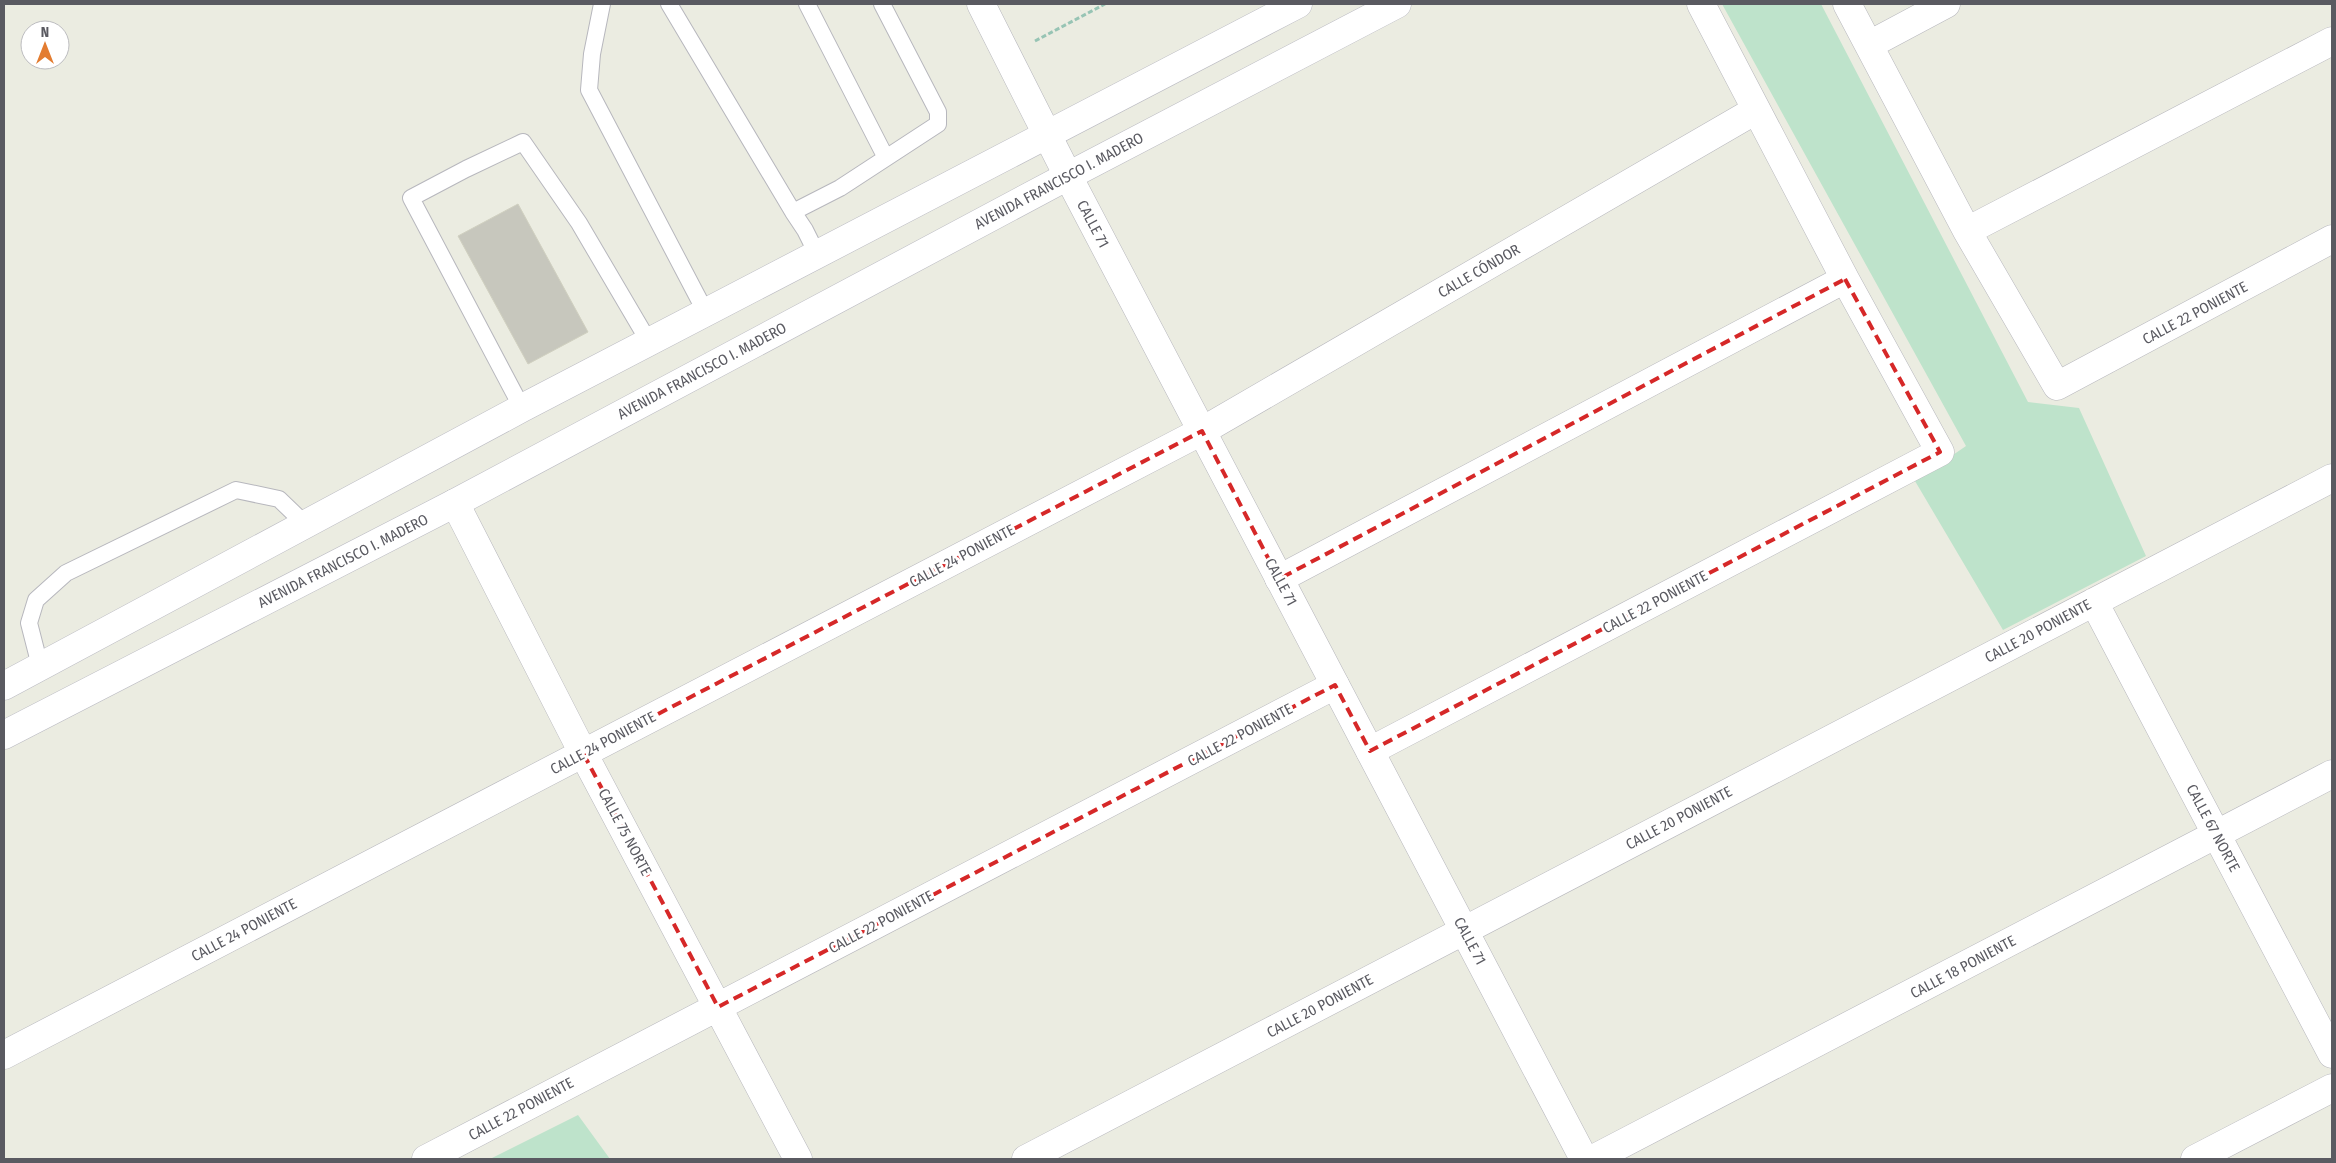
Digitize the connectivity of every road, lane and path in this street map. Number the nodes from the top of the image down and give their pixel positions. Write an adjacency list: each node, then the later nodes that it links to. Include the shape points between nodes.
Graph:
1 (602, 4): 24 (lane, via 589,90)
2 (669, 4): 19 (lane)
3 (807, 4): 17 (lane)
4 (882, 4): 17 (lane, via 938,112 938,124)
5 (981, 4): 14 (street, CALLE 71)
6 (1105, 4): 14 (path)
7 (1298, 4): 16 (street)
8 (1397, 4): 18 (street, AVENIDA FRANCISCO I. MADERO)
9 (1700, 4): 15 (street)
10 (1848, 4): 13 (street)
11 (1946, 4): 13 (street)
12 (2332, 41): 20 (street)
13 (1869, 45): 20 (street)
14 (1008, 56): 16 (street, CALLE 71)
15 (1756, 110): 23 (street); 27 (street, CALLE CÓNDOR)
16 (1047, 136): 18 (street, CALLE 71); 22 (street)
17 (886, 158): 19 (lane, via 840,188)
18 (1068, 176): 27 (street, CALLE 71); 29 (street, AVENIDA FRANCISCO I. MADERO)
19 (793, 212): 22 (lane)
20 (1968, 231): 21 (street, CALLE 22 PONIENTE, via 2057,386)
21 (2332, 239)
22 (816, 254): 24 (street)
23 (1845, 279): 31 (street); 37 (street, CALLE 22 PONIENTE, via 1940,452)
24 (705, 312): 25 (street)
25 (649, 342): 26 (street); 26 (lane, via 579,223 523,142 466,169 411,198)
26 (522, 408): 30 (street)
27 (1202, 431): 31 (street, CALLE 71); 38 (street, CALLE 24 PONIENTE)
28 (2332, 478): 32 (street, CALLE 20 PONIENTE)
29 (455, 503): 36 (street, AVENIDA FRANCISCO I. MADERO); 38 (street, CALLE 75 NORTE)
30 (305, 524): 33 (street); 33 (lane, via 279,499 236,490 66,573 36,600 29,623)
31 (1280, 579): 34 (street, CALLE 71)
32 (2094, 602): 40 (street, CALLE 67 NORTE); 41 (street, CALLE 20 PONIENTE)
33 (40, 666): 35 (street)
34 (1335, 685): 37 (street, CALLE 71); 42 (street, CALLE 22 PONIENTE)
35 (4, 686)
36 (4, 735)
37 (1370, 751): 41 (street, CALLE 71)
38 (583, 753): 42 (street, CALLE 75 NORTE); 44 (street, CALLE 24 PONIENTE)
39 (2332, 774): 40 (street, CALLE 18 PONIENTE)
40 (2216, 834): 43 (street, CALLE 67 NORTE); 50 (street, CALLE 18 PONIENTE)
41 (1464, 931): 48 (street, CALLE 20 PONIENTE); 49 (street, CALLE 71)
42 (718, 1007): 46 (street, CALLE 22 PONIENTE); 47 (street, CALLE 75 NORTE)
43 (2332, 1054)
44 (4, 1055)
45 (2332, 1088): 51 (street)
46 (426, 1159)
47 (798, 1159)
48 (1026, 1159)
49 (1584, 1159)
50 (1593, 1159)
51 (2195, 1159)

